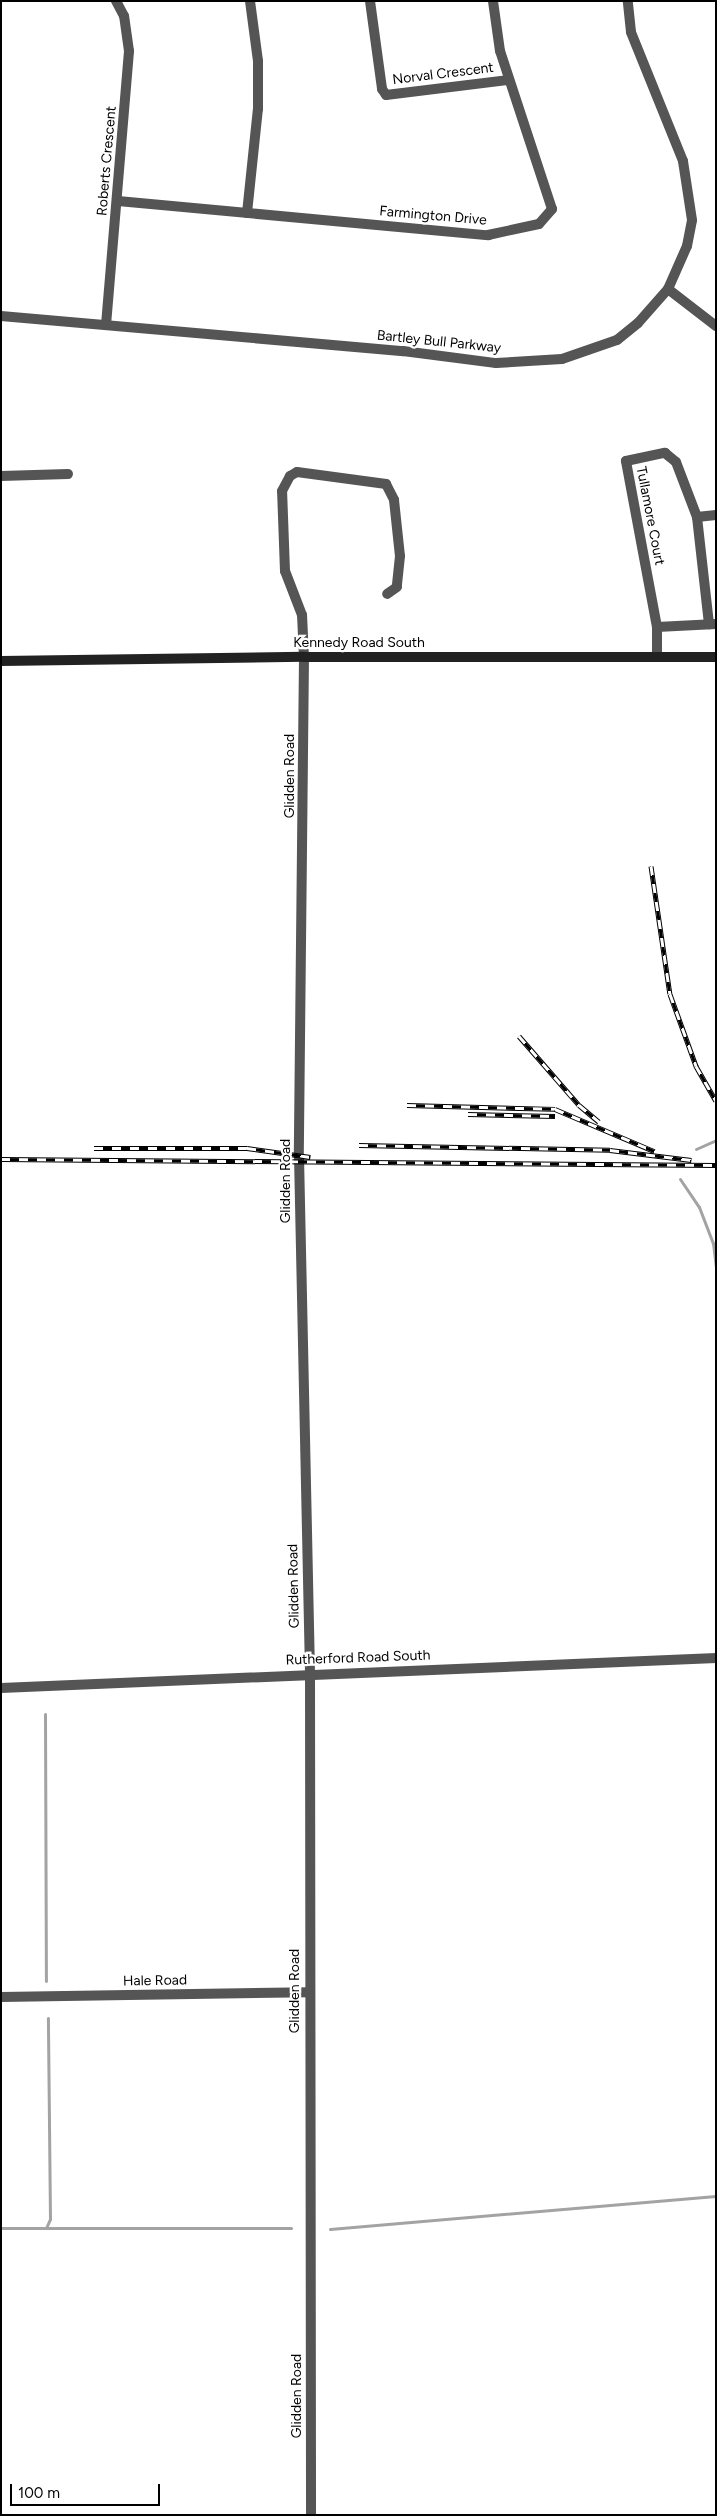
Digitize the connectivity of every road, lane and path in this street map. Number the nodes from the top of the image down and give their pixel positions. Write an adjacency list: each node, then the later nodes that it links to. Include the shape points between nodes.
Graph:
1 (116, 1): 7 (street, Roberts Crescent, via 124,16 129,51)
2 (250, 1): 8 (street, via 258,61 258,109)
3 (370, 1): 6 (street, Norval Crescent, via 382,89 386,95)
4 (493, 1): 6 (street, Farmington Drive, via 500,51)
5 (628, 1): 9 (street, Bartley Bull Parkway, via 631,32 682,161 689,193 692,220 687,246)
6 (509, 80): 8 (street, Farmington Drive, via 552,209 539,224 488,235)
7 (118, 201): 8 (street, Farmington Drive); 11 (street, Roberts Crescent)
8 (247, 213)
9 (668, 289): 11 (street, Bartley Bull Parkway, via 638,323 617,340 562,359 496,364 410,352); 12 (street)
10 (1, 316): 11 (street, Bartley Bull Parkway)
11 (106, 325)
12 (716, 326)
13 (68, 474): 14 (street)
14 (1, 476)
15 (716, 514): 16 (street)
16 (697, 517): 18 (street, Tullamore Court); 19 (street, Tullamore Court, via 676,462 665,453 626,461)
17 (387, 594): 20 (street, Glidden Road, via 397,587 400,556 394,500 386,484 297,472 290,476 282,491 285,571 302,616)
18 (712, 624): 19 (street, Tullamore Court)
19 (657, 627): 21 (street, Tullamore Court)
20 (304, 657): 21 (main road, Kennedy Road South); 23 (main road, Kennedy Road South); 25 (street, Glidden Road, via 299,1163)
21 (657, 657): 22 (main road, Kennedy Road South)
22 (716, 658)
23 (1, 660)
24 (716, 1658): 25 (street, Rutherford Road South)
25 (310, 1673): 26 (street, Rutherford Road South); 27 (street, Glidden Road)
26 (1, 1688)
27 (309, 1992): 28 (street, Hale Road); 29 (street, Glidden Road)
28 (1, 1997)
29 (311, 2515)

